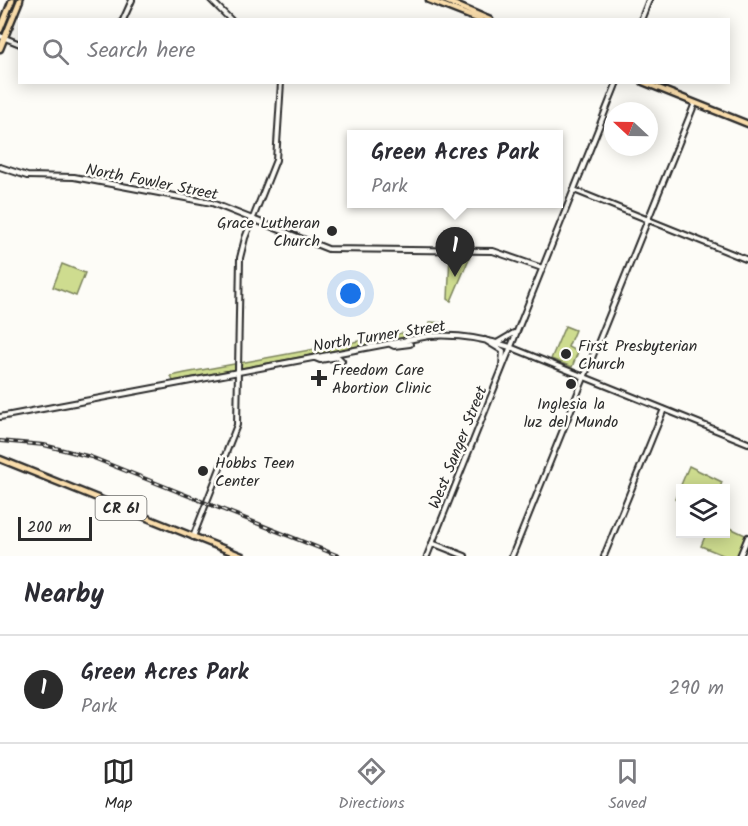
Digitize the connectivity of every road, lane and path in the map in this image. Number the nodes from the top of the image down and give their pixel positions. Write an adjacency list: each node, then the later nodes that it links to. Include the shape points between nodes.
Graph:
1 (12, 0): 13 (main road)
2 (20, 0): 14 (main road)
3 (132, 0): 8 (street)
4 (211, 0): 9 (street)
5 (429, 0): 10 (main road)
6 (444, 0): 11 (main road)
7 (648, 0): 12 (street)
8 (124, 18)
9 (229, 18)
10 (475, 18)
11 (485, 18)
12 (642, 18)
13 (0, 30)
14 (2, 37): 15 (street); 16 (main road)
15 (18, 43)
16 (0, 49)
17 (281, 84): 24 (street, via 276,159)
18 (615, 84): 23 (street)
19 (648, 84): 20 (main road)
20 (695, 103): 21 (main road); 25 (street)
21 (748, 124)
22 (0, 167): 24 (street, North Fowler Street, via 27,177 74,177 198,200)
23 (574, 190): 25 (street); 27 (street)
24 (253, 219): 27 (street, North Fowler Street, via 328,249 493,251); 37 (street, via 240,258)
25 (649, 220): 26 (street); 38 (street)
26 (748, 260)
27 (542, 268): 28 (street)
28 (525, 312): 31 (street, via 512,335); 33 (street, West Sanger Street)
29 (485, 339): 30 (street, North Turner Street, via 444,335); 31 (street, North Turner Street); 36 (street, via 504,352)
30 (389, 343): 32 (street); 34 (street, North Turner Street)
31 (497, 343): 33 (street, North Turner Street)
32 (410, 344)
33 (510, 347): 36 (street, West Sanger Street); 38 (street, North Turner Street)
34 (314, 358): 35 (street, via 338,357); 37 (street, North Turner Street)
35 (342, 361)
36 (502, 368): 45 (street, West Sanger Street)
37 (238, 372): 40 (street, North Turner Street); 43 (street, via 236,431)
38 (585, 377): 39 (street, North Turner Street); 49 (street)
39 (664, 409): 41 (street, North Turner Street); 50 (street)
40 (0, 417)
41 (748, 442)
42 (0, 459): 43 (main road, CR 61)
43 (193, 537): 46 (main road, CR 61)
44 (748, 537): 51 (street)
45 (432, 543): 47 (street, West Sanger Street); 48 (street)
46 (242, 556)
47 (427, 556)
48 (465, 556)
49 (512, 556)
50 (604, 556)
51 (740, 556)

